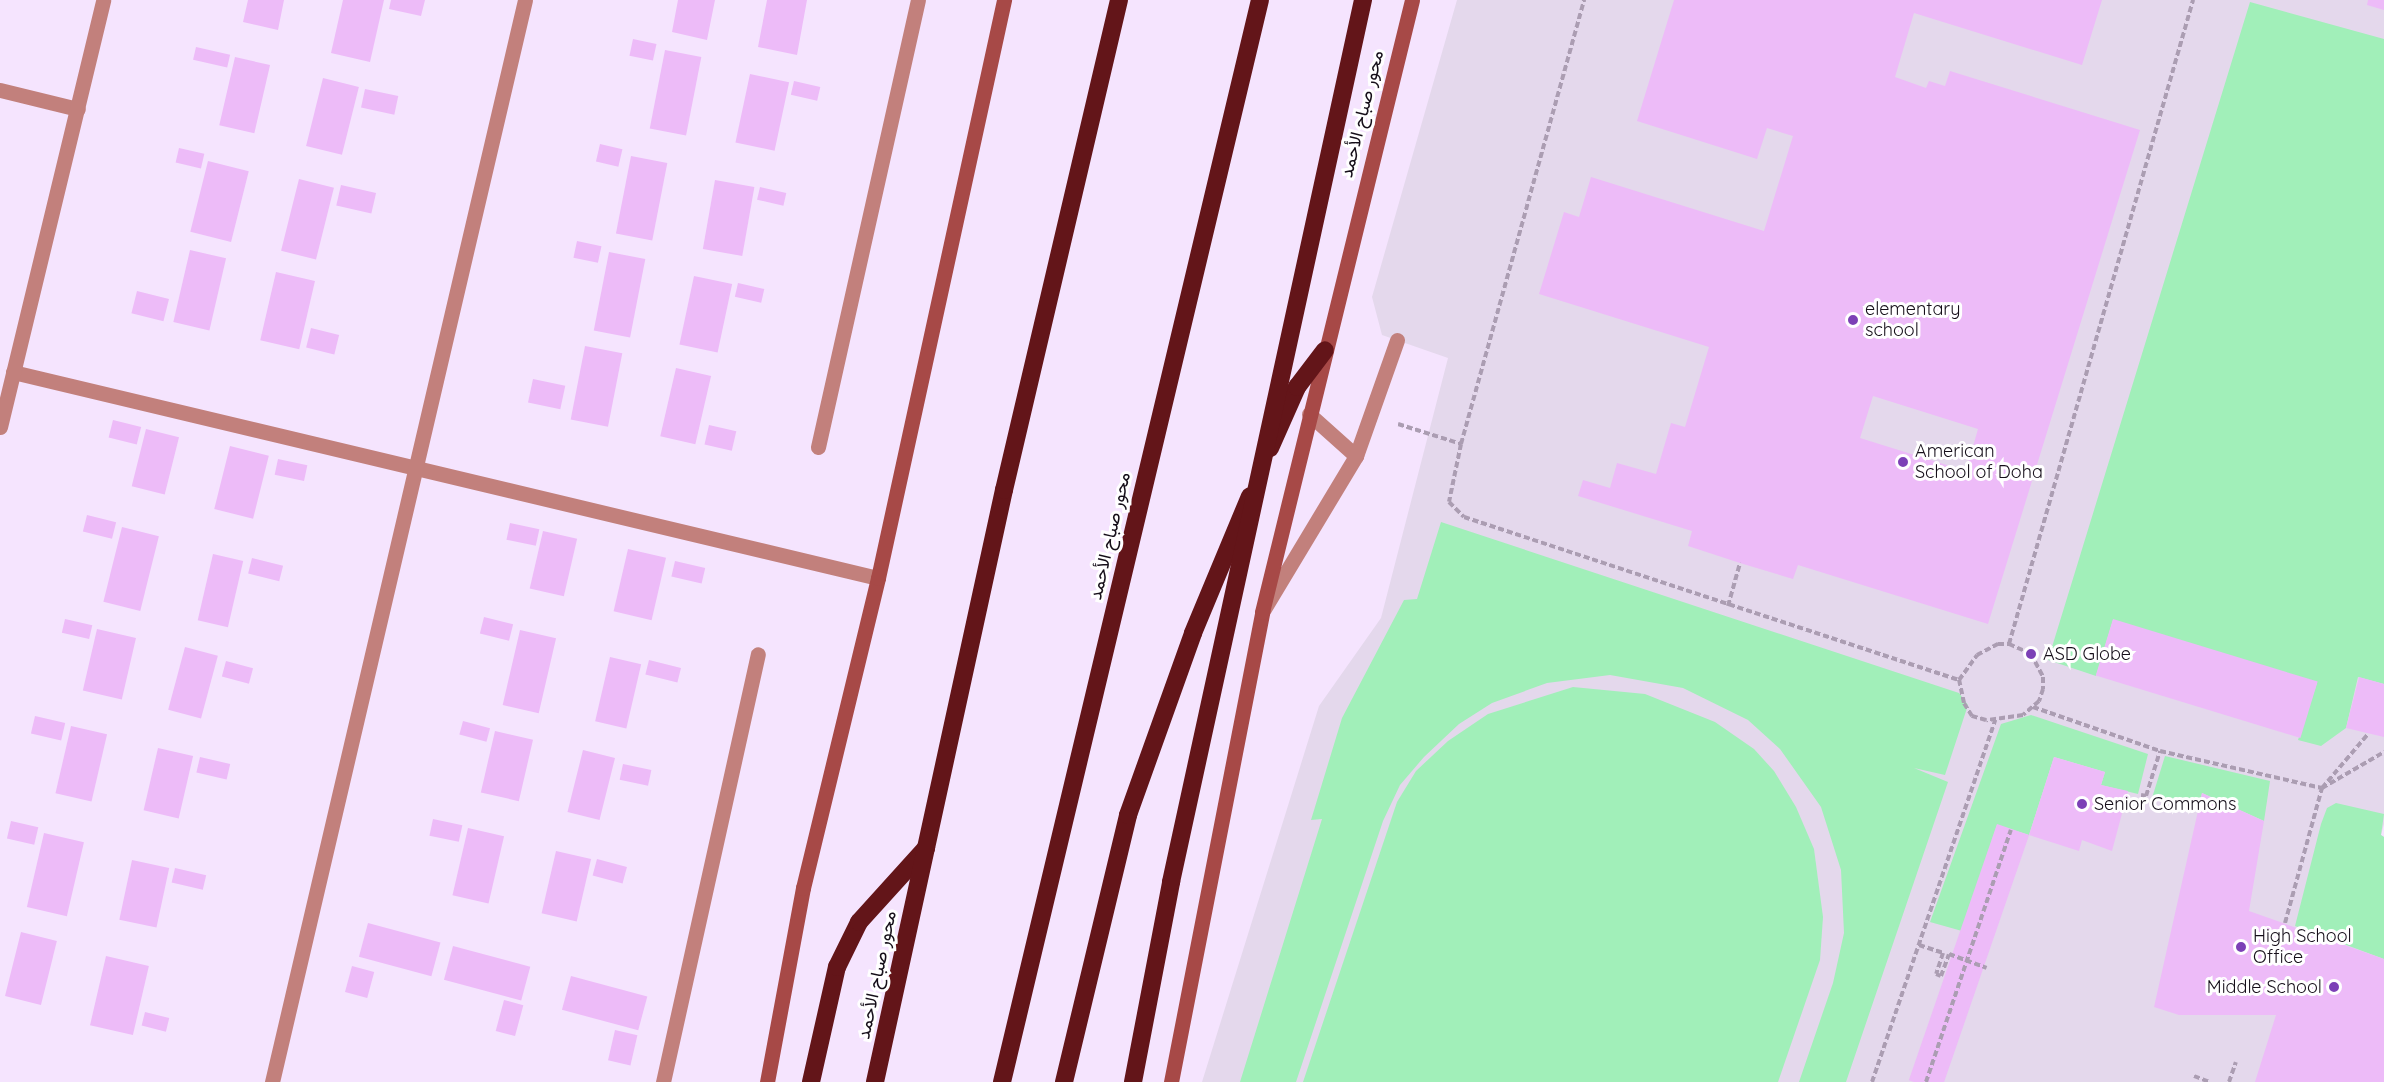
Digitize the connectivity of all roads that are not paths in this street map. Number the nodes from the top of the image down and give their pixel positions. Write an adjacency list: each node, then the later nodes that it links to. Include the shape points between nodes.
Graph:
1 (103, 0): 10 (street)
2 (525, 0): 18 (street)
3 (918, 0): 16 (street)
4 (1004, 0): 19 (street)
5 (1119, 0): 22 (highway, محور صباح الأحمد, via 1004,490)
6 (1260, 0): 28 (highway, محور صباح الأحمد)
7 (1363, 0): 30 (highway, bridge, via 1171,882)
8 (1412, 0): 12 (street, محور صباح الأحمد)
9 (0, 90): 10 (street)
10 (78, 109): 13 (street)
11 (1397, 340): 17 (street)
12 (1325, 350): 14 (street, محور صباح الأحمد); 29 (highway, via 1306,372 1286,410 1151,746 1106,898)
13 (13, 372): 15 (street); 18 (street)
14 (1310, 414): 17 (street); 20 (street, محور صباح الأحمد)
15 (0, 427)
16 (818, 447)
17 (1356, 456): 20 (street)
18 (414, 467): 19 (street); 23 (street)
19 (878, 578): 25 (street, via 803,888)
20 (1262, 612): 31 (street, محور صباح الأحمد)
21 (758, 654): 24 (street)
22 (926, 848): 26 (highway, via 859,922 837,967); 27 (highway, محور صباح الأحمد)
23 (272, 1082)
24 (663, 1082)
25 (767, 1082)
26 (811, 1082)
27 (875, 1082)
28 (1002, 1082)
29 (1064, 1082)
30 (1133, 1082)
31 (1171, 1082)

